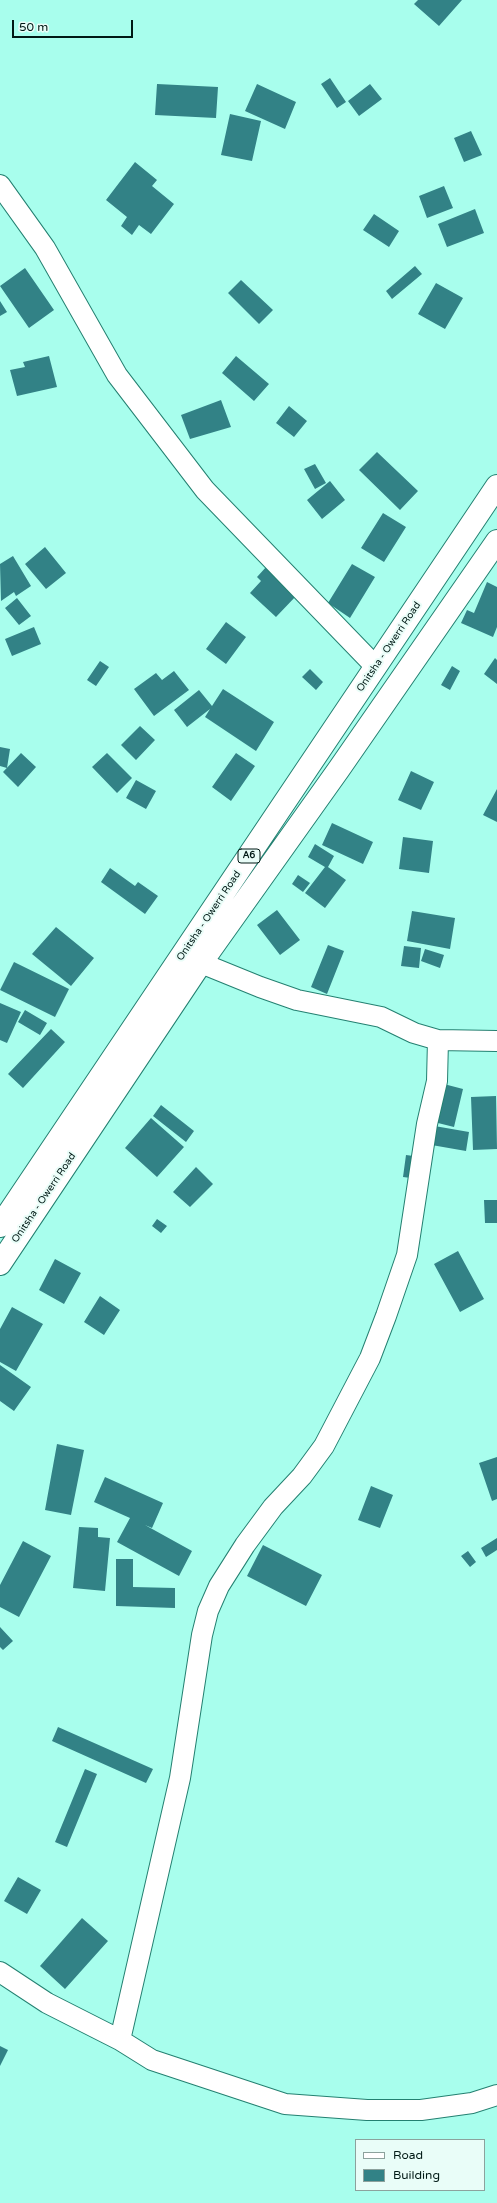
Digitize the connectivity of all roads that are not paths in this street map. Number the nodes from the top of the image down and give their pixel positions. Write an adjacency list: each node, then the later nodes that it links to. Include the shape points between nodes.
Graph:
1 (0, 185): 4 (street, via 45,248 117,375 205,490)
2 (497, 486): 4 (highway, Onitsha - Owerri Road / A6)
3 (497, 541): 5 (highway, Onitsha - Owerri Road / A6, via 339,770)
4 (376, 667): 8 (highway, Onitsha - Owerri Road / A6)
5 (201, 963): 6 (street, via 298,1000 381,1017 414,1033); 9 (highway, Onitsha - Owerri Road / A6)
6 (438, 1040): 7 (street); 11 (street, via 437,1081 407,1255 370,1358 324,1446 245,1545 219,1586 208,1611 180,1778)
7 (497, 1041)
8 (0, 1226)
9 (0, 1264)
10 (0, 1972): 11 (street, via 46,2003)
11 (120, 2040): 12 (street, via 152,2060 285,2104 367,2110 421,2110 472,2103)
12 (497, 2095)

